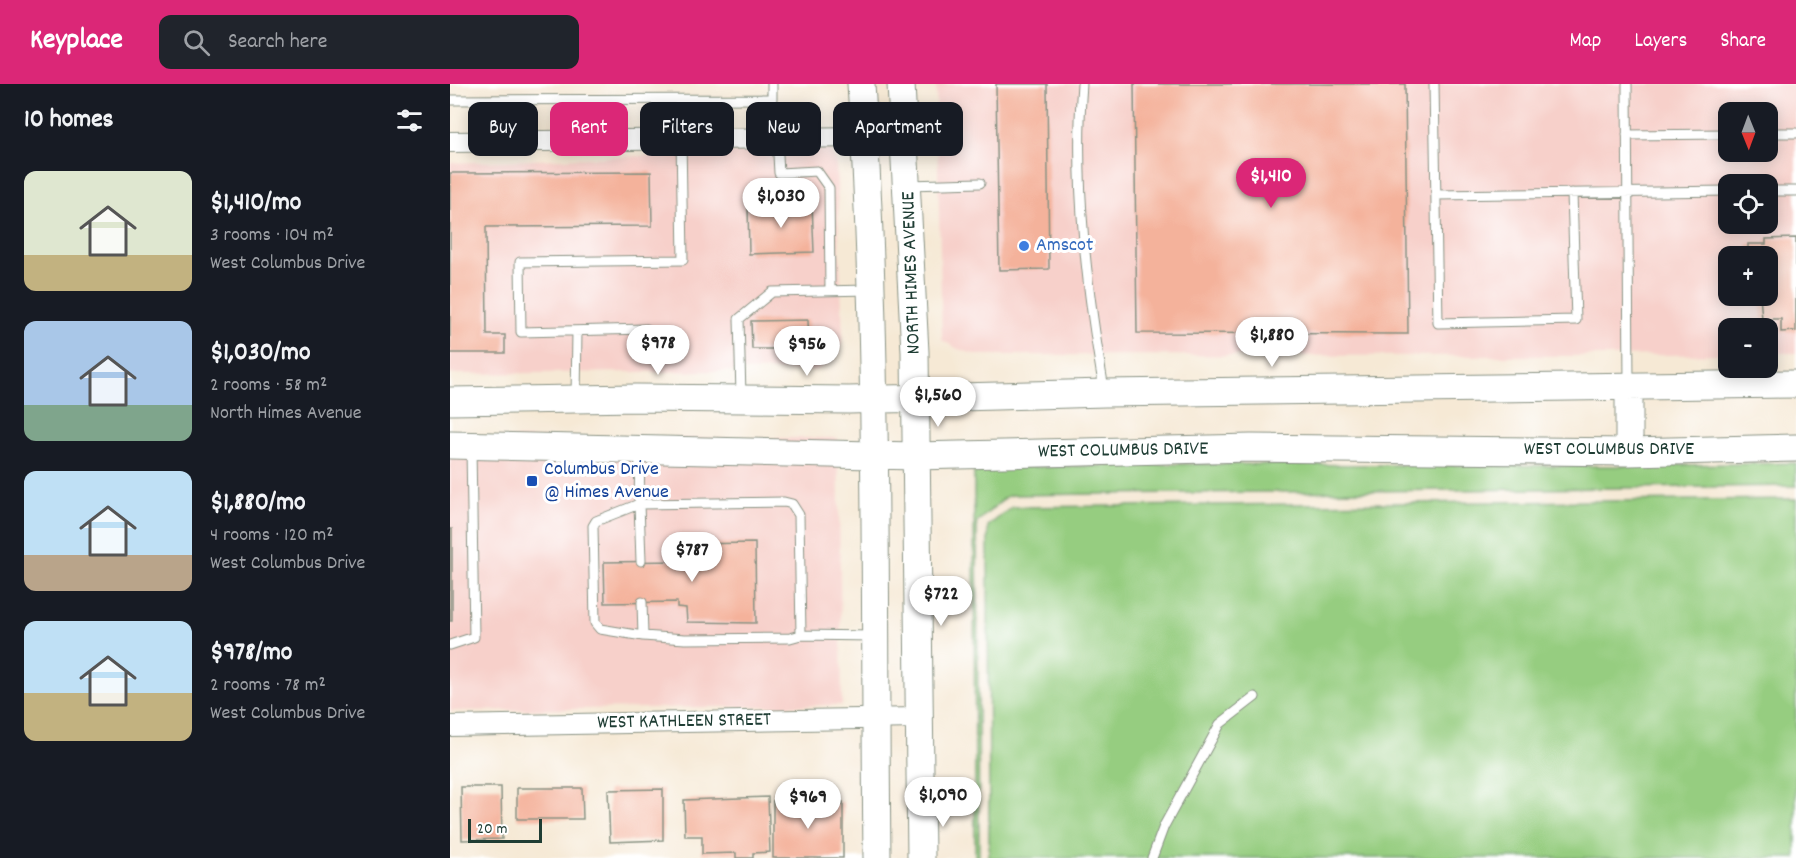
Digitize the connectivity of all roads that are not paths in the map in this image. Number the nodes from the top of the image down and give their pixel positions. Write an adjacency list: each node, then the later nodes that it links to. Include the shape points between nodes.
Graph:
1 (772, 84): 7 (lane)
2 (861, 84): 10 (main road, NORTH HIMES AVENUE)
3 (901, 84): 21 (main road, NORTH HIMES AVENUE)
4 (1082, 84): 34 (lane, via 1078,132 1084,224)
5 (1434, 84): 27 (lane)
6 (1627, 84): 14 (lane)
7 (767, 99): 8 (lane); 9 (lane)
8 (450, 100)
9 (767, 102)
10 (862, 102)
11 (1778, 133): 12 (lane)
12 (1796, 133)
13 (1718, 134): 14 (lane)
14 (1627, 135): 26 (lane)
15 (640, 139): 16 (street)
16 (450, 142)
17 (681, 156): 31 (lane, via 683,260 520,262 521,332)
18 (775, 156): 29 (lane, via 779,173 817,171 829,188)
19 (866, 156): 28 (main road, NORTH HIMES AVENUE)
20 (980, 183): 21 (lane)
21 (908, 185): 35 (main road, NORTH HIMES AVENUE)
22 (1778, 191): 23 (lane)
23 (1796, 191)
24 (1718, 192): 26 (lane)
25 (1572, 193): 26 (lane); 27 (lane); 27 (lane, via 1576,320 1438,323)
26 (1628, 193): 33 (lane)
27 (1436, 195)
28 (871, 290): 29 (lane); 37 (main road, NORTH HIMES AVENUE)
29 (830, 291): 36 (lane, via 772,292 739,319)
30 (647, 329): 31 (lane)
31 (577, 331): 38 (lane)
32 (1796, 384): 33 (main road)
33 (1629, 386): 34 (main road); 43 (main road)
34 (1105, 393): 35 (main road)
35 (916, 398): 37 (main road); 45 (main road, NORTH HIMES AVENUE)
36 (741, 399): 37 (main road); 38 (main road)
37 (873, 399): 44 (main road, NORTH HIMES AVENUE)
38 (576, 400): 39 (main road)
39 (450, 401)
40 (460, 446): 42 (main road, WEST COLUMBUS DRIVE); 52 (lane, via 474,637)
41 (1796, 448): 43 (main road, WEST COLUMBUS DRIVE)
42 (640, 449): 44 (main road, WEST COLUMBUS DRIVE); 46 (lane)
43 (1629, 452): 45 (main road, WEST COLUMBUS DRIVE, via 1251,448)
44 (875, 454): 45 (main road, WEST COLUMBUS DRIVE); 51 (main road, NORTH HIMES AVENUE)
45 (915, 456): 54 (main road, NORTH HIMES AVENUE)
46 (639, 504): 47 (lane); 49 (lane, via 792,504 799,515); 50 (lane, via 599,519 593,526 595,624 600,629)
47 (641, 561)
48 (642, 602): 50 (lane)
49 (801, 635): 50 (lane, via 685,639); 51 (lane)
50 (643, 636)
51 (874, 636): 55 (main road, NORTH HIMES AVENUE)
52 (450, 645)
53 (1255, 697): 59 (lane, via 1220,724 1164,826)
54 (919, 718): 55 (street, WEST KATHLEEN STREET); 58 (main road, NORTH HIMES AVENUE)
55 (876, 719): 56 (street, WEST KATHLEEN STREET); 57 (main road, NORTH HIMES AVENUE)
56 (450, 726)
57 (877, 858)
58 (921, 858)
59 (1152, 858)

